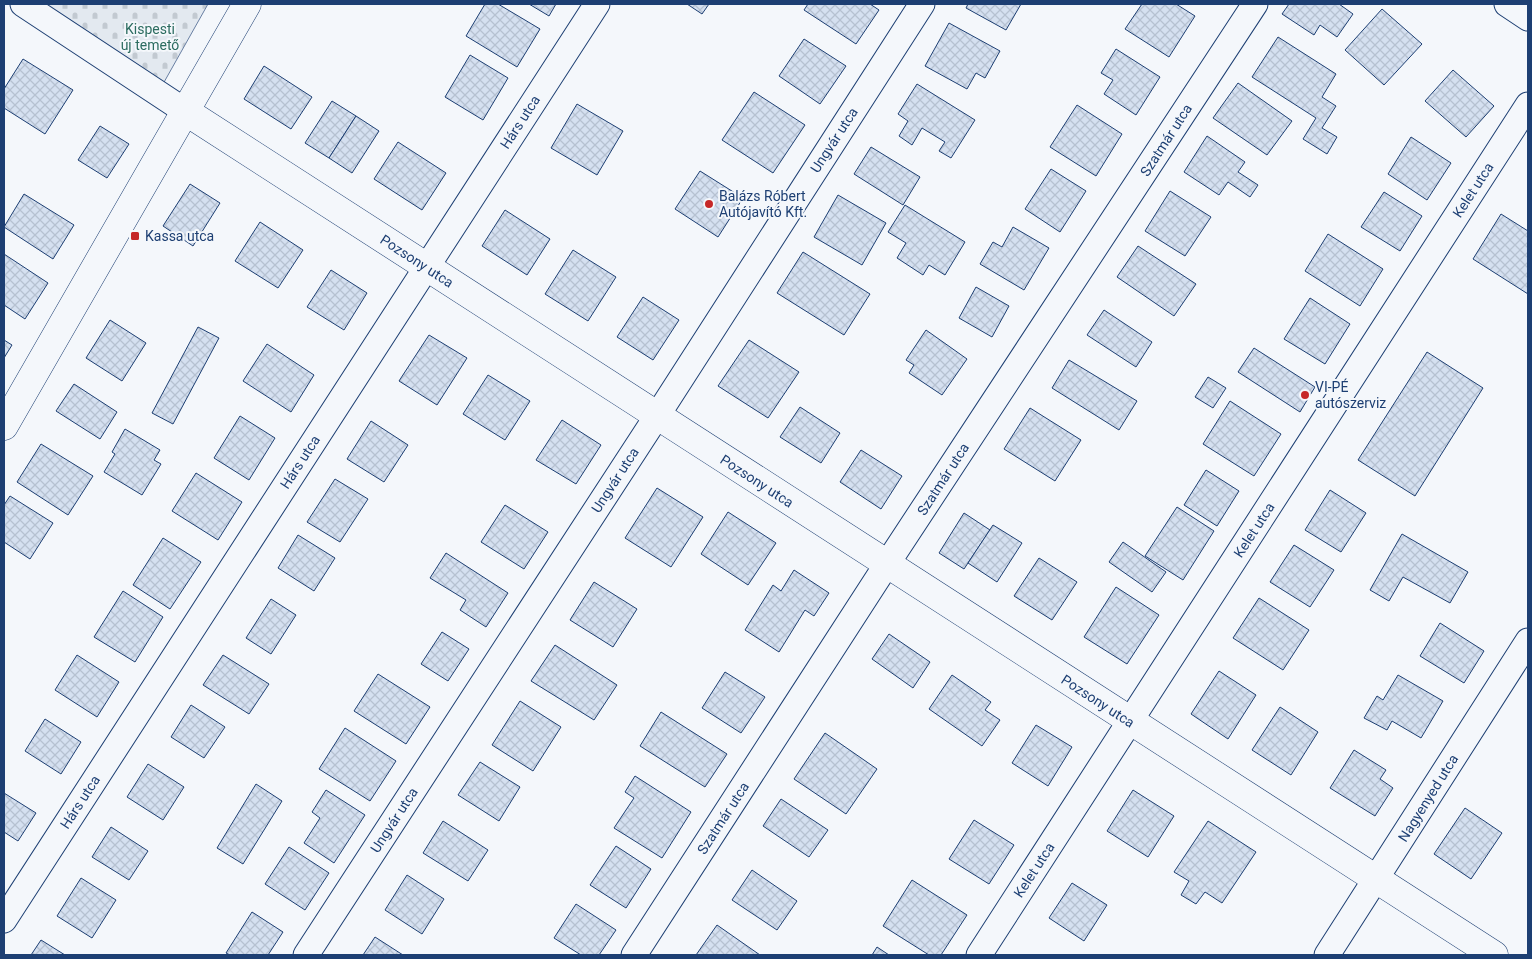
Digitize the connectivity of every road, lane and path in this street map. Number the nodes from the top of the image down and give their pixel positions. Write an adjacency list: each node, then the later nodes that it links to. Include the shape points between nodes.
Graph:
1 (23, 4): 9 (street, Pozsony utca)
2 (247, 4): 9 (street)
3 (597, 4): 10 (street, Hárs utca)
4 (922, 4): 11 (street, Ungvár utca)
5 (1255, 4): 13 (street, Szatmár utca)
6 (1507, 4): 7 (street)
7 (1528, 18)
8 (1528, 105): 15 (street, Kelet utca)
9 (185, 111): 10 (street, Pozsony utca); 12 (street)
10 (427, 267): 11 (street, Pozsony utca); 17 (street, Hárs utca)
11 (657, 416): 13 (street, Pozsony utca); 18 (street, Ungvár utca)
12 (4, 426)
13 (887, 564): 15 (street, Pozsony utca); 19 (street, Szatmár utca)
14 (1528, 641): 16 (street, Nagyenyed utca)
15 (1130, 722): 16 (street, Pozsony utca); 20 (street, Kelet utca)
16 (1376, 880): 21 (street, Nagyenyed utca); 22 (street, Pozsony utca)
17 (4, 920)
18 (306, 955)
19 (634, 955)
20 (979, 955)
21 (1328, 955)
22 (1494, 955)

